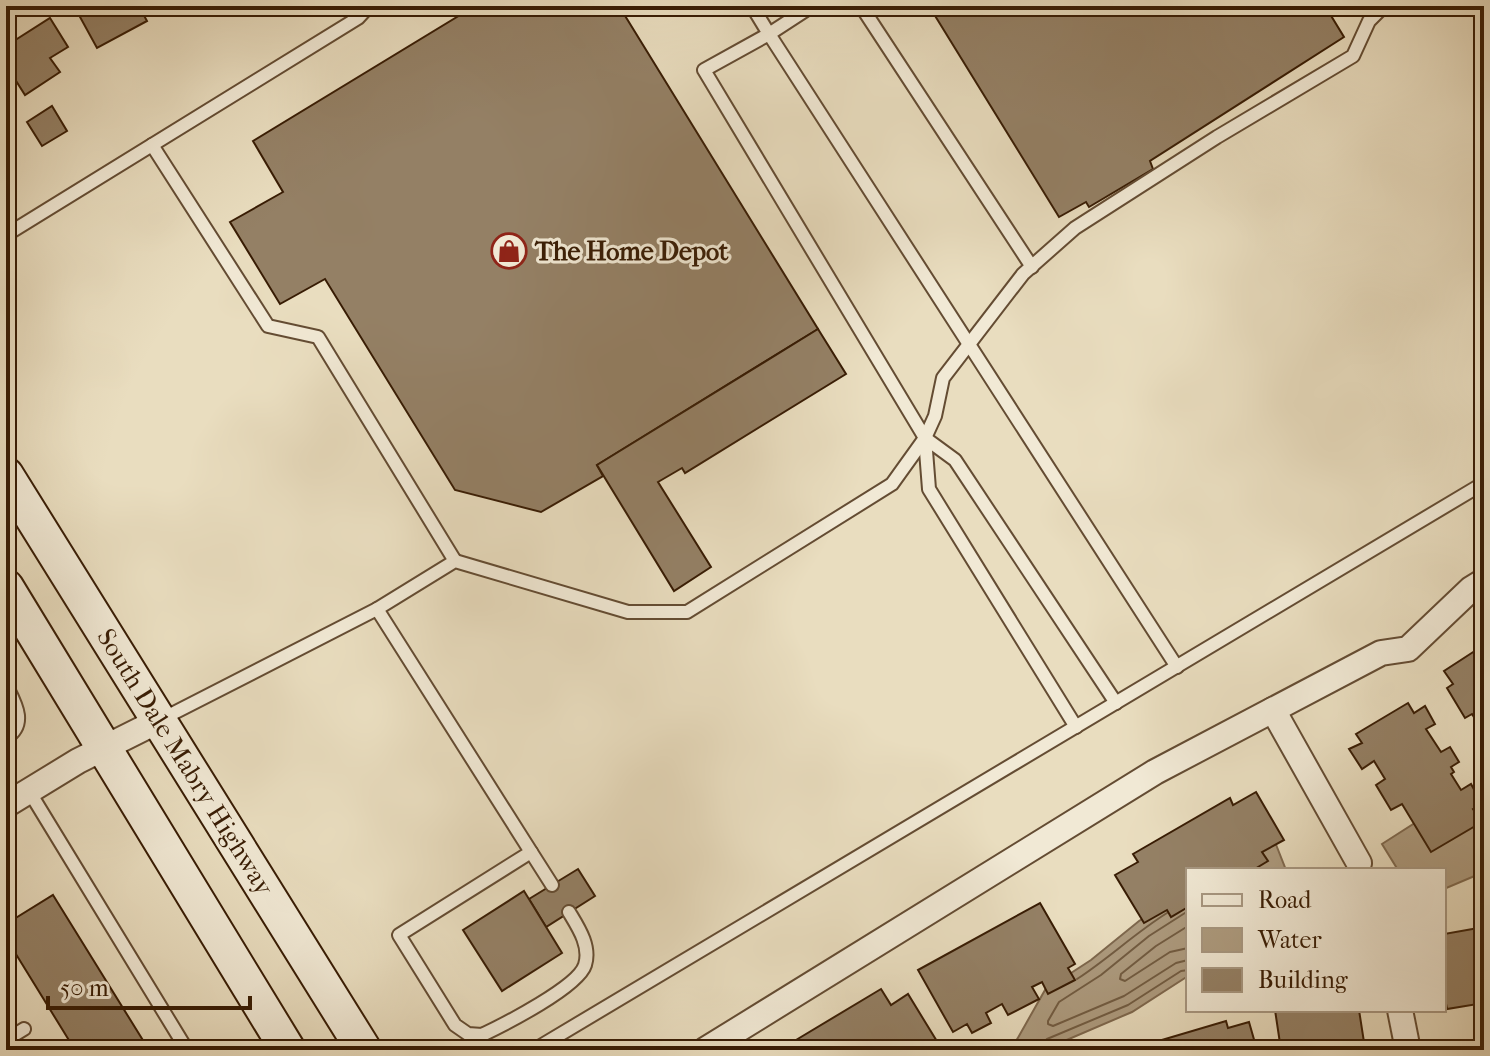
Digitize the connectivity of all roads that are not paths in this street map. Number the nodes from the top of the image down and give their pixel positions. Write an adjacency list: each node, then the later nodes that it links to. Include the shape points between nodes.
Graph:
1 (369, 6): 9 (lane, via 358,18)
2 (752, 6): 8 (lane)
3 (812, 6): 8 (lane)
4 (861, 6): 11 (lane)
5 (1384, 6): 11 (lane, via 1369,21 1353,56 1075,228)
6 (1478, 6): 7 (lane)
7 (1484, 16)
8 (769, 34): 12 (lane); 13 (lane, via 704,70)
9 (152, 145): 10 (lane); 16 (lane, via 268,326 318,337)
10 (6, 235)
11 (1032, 267): 12 (lane)
12 (970, 343): 13 (lane, via 943,378); 20 (lane)
13 (925, 438): 16 (lane, via 892,484 687,612 628,612); 22 (lane, via 955,460); 25 (lane, via 929,489)
14 (6, 475): 24 (main road, South Dale Mabry Highway)
15 (1484, 483): 20 (lane)
16 (455, 561): 19 (lane)
17 (1484, 581): 23 (street, via 1408,649 1381,653)
18 (6, 587): 27 (main road)
19 (377, 609): 24 (lane); 30 (lane)
20 (1177, 667): 22 (lane)
21 (6, 685): 26 (lane, via 19,710 17,726)
22 (1116, 703): 25 (lane)
23 (1273, 710): 31 (street); 41 (street, via 1155,772)
24 (158, 721): 27 (street); 39 (main road, South Dale Mabry Highway)
25 (1076, 727): 40 (lane)
26 (6, 738)
27 (104, 748): 28 (street); 38 (main road)
28 (29, 791): 29 (street); 37 (lane)
29 (6, 805)
30 (531, 852): 32 (lane); 33 (lane, via 399,935 455,1025 482,1035 574,979 584,968 586,955 584,938)
31 (1359, 863)
32 (552, 885)
33 (569, 912)
34 (1400, 1012): 42 (street)
35 (24, 1029): 36 (lane)
36 (6, 1040)
37 (187, 1050)
38 (288, 1050)
39 (364, 1050)
40 (534, 1050)
41 (705, 1050)
42 (1408, 1050)

